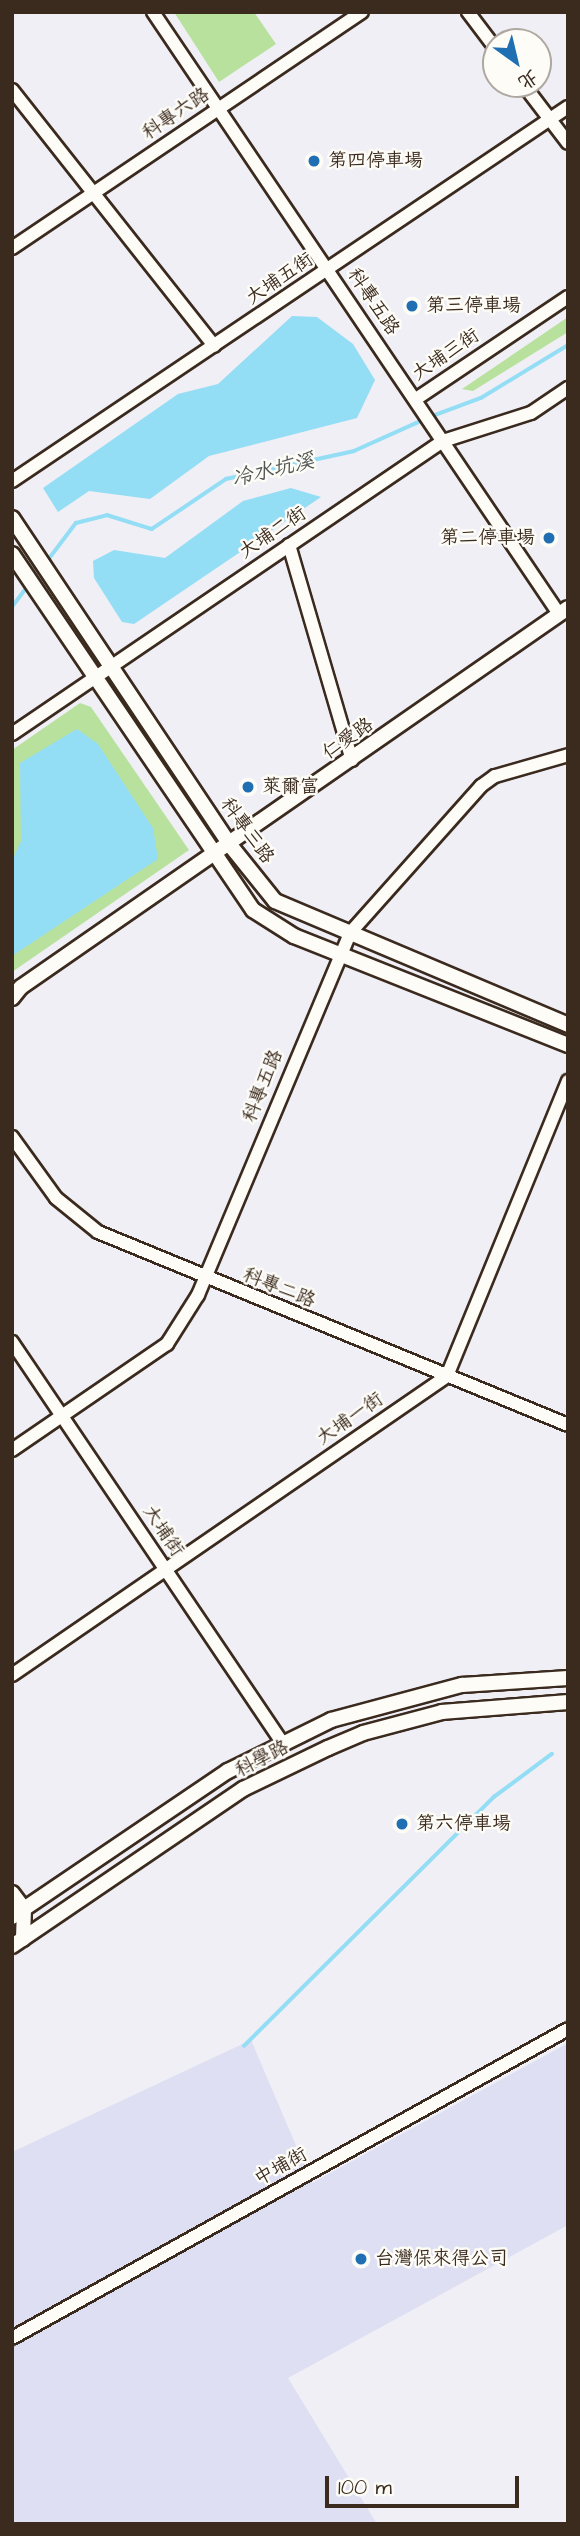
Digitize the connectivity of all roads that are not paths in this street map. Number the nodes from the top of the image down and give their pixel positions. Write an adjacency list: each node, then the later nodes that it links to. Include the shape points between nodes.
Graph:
1 (153, 12): 8 (street, 科專五路)
2 (362, 12): 8 (street, 科專六路)
3 (467, 12): 4 (street)
4 (482, 31)
5 (12, 90): 11 (street)
6 (534, 98): 9 (street)
7 (568, 107): 9 (street, 大埔五街)
8 (219, 108): 11 (street, 科專六路); 13 (street, 科專五路)
9 (551, 119): 10 (street); 13 (street, 大埔五街)
10 (568, 144)
11 (92, 194): 12 (street, 科專六路); 15 (street)
12 (12, 248)
13 (328, 269): 15 (street, 大埔五街); 17 (street, 科專五路)
14 (568, 296): 17 (street, 大埔三街)
15 (214, 346): 19 (street, 大埔五街)
16 (568, 388): 18 (street, 大埔二街, via 531,413)
17 (418, 404): 18 (street, 科專五路)
18 (440, 437): 21 (street, 大埔二街); 23 (street, 科專五路)
19 (12, 481)
20 (12, 518): 24 (street, 科專三路)
21 (289, 545): 24 (street, 大埔二街); 28 (street)
22 (12, 554): 25 (street, 科專三路)
23 (564, 611): 28 (street, 仁愛路)
24 (113, 665): 25 (street, 大埔二街); 29 (street, 科專三路)
25 (95, 677): 26 (street, 大埔二街); 30 (street, 科專三路)
26 (12, 734)
27 (568, 755): 31 (street, 科專五路, via 495,776 481,786)
28 (352, 760): 29 (street, 仁愛路)
29 (230, 845): 30 (street, 仁愛路); 31 (street, 科專三路, via 275,901)
30 (214, 857): 32 (street, 科專三路, via 253,910 294,936); 33 (street, 仁愛路, via 21,987)
31 (350, 933): 32 (street, 科專五路); 34 (street, 科專三路)
32 (338, 953): 35 (street, 科專三路); 38 (street, 科專五路)
33 (12, 998)
34 (568, 1025)
35 (568, 1045)
36 (568, 1081): 40 (street)
37 (12, 1137): 38 (street, 科專二路, via 56,1198 98,1232)
38 (204, 1279): 40 (street, 科專二路); 41 (street, 科專五路, via 167,1344)
39 (12, 1342): 41 (street, 大埔街)
40 (447, 1376): 42 (street, 科專二路); 44 (street, 大埔一街)
41 (63, 1416): 43 (street, 科專五路); 44 (street, 大埔街)
42 (568, 1425)
43 (12, 1450)
44 (166, 1571): 45 (street, 大埔一街); 48 (street, 大埔街)
45 (12, 1675)
46 (568, 1678): 48 (street, 科學路, via 463,1685 410,1696 331,1720)
47 (568, 1702): 51 (street, 科學路, via 442,1712 363,1733 328,1748 243,1789)
48 (282, 1742): 50 (street, 科學路, via 228,1772)
49 (12, 1893): 50 (street)
50 (18, 1913): 51 (street)
51 (16, 1939)
52 (568, 2029): 53 (street, 中埔街)
53 (12, 2338)

